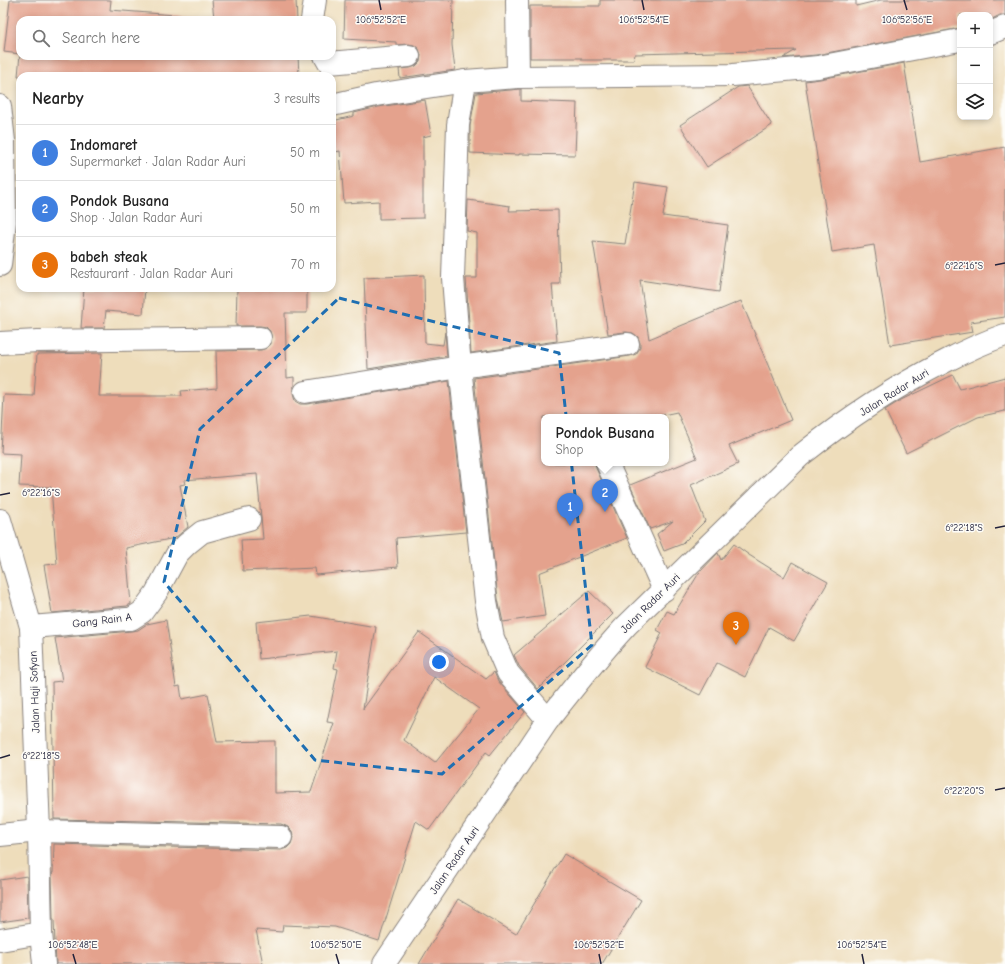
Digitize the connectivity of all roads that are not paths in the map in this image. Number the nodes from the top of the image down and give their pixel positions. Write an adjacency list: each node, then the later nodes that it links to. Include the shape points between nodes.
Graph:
1 (315, 0): 3 (street)
2 (518, 0): 9 (street)
3 (313, 16)
4 (1005, 28): 5 (street)
5 (993, 32)
6 (957, 41): 9 (street, via 818,67 733,75)
7 (409, 56): 8 (street, via 329,63)
8 (327, 60)
9 (518, 77): 10 (street)
10 (464, 81): 11 (street, via 376,94); 20 (street, via 458,125 453,278)
11 (336, 104)
12 (0, 106): 13 (street)
13 (12, 140): 14 (street)
14 (2, 222): 15 (street)
15 (0, 265)
16 (1005, 335): 25 (street, Jalan Radar Auri, via 926,371 828,434 800,456)
17 (260, 338): 18 (street)
18 (0, 343)
19 (628, 344): 20 (street)
20 (460, 367): 21 (street); 27 (street, via 486,601 493,638 508,673)
21 (306, 392)
22 (608, 466): 25 (street)
23 (249, 519): 26 (street, Gang Rain A, via 202,532 187,544 176,554 156,593 135,617)
24 (0, 521): 26 (street, Jalan Haji Sofyan)
25 (664, 590): 27 (street, Jalan Radar Auri, via 607,646)
26 (31, 627): 28 (street, Jalan Haji Sofyan)
27 (548, 720): 34 (street, Jalan Radar Auri)
28 (39, 831): 29 (street); 30 (street); 31 (street, Jalan Haji Sofyan)
29 (0, 835)
30 (281, 837)
31 (41, 933): 32 (street); 33 (street, Jalan Haji Sofyan)
32 (0, 940)
33 (44, 964)
34 (384, 964)

